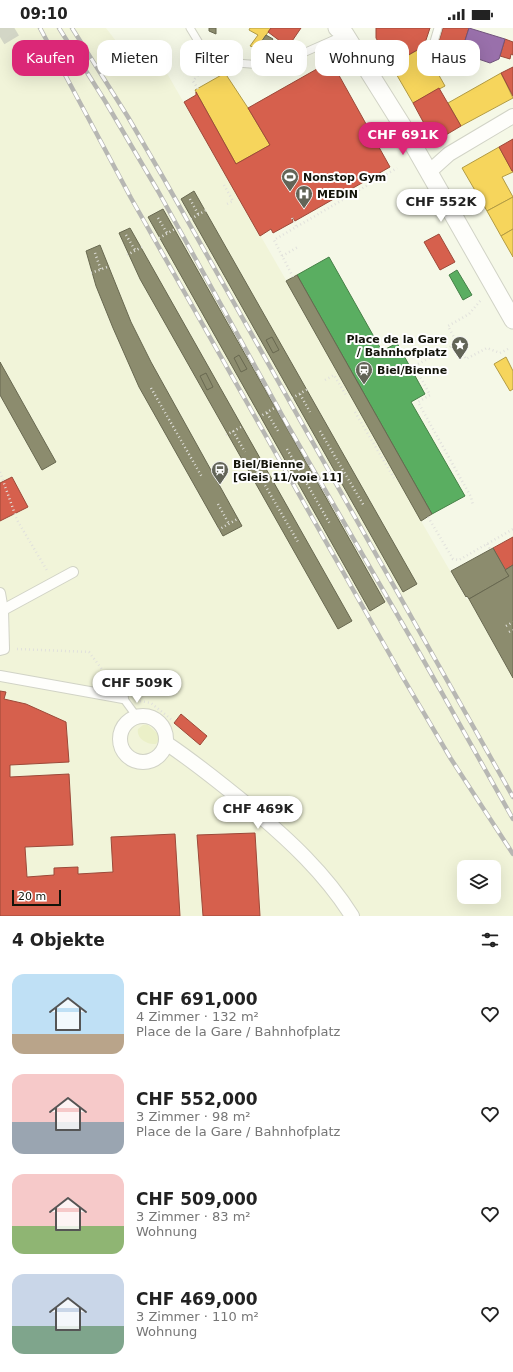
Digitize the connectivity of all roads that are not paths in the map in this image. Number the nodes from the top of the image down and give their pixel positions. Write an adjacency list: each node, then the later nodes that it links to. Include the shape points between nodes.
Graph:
1 (190, 28): 3 (lane, via 210,61 274,66)
2 (438, 28): 4 (lane)
3 (342, 30): 6 (street)
4 (434, 40)
5 (513, 116): 6 (street, via 449,154)
6 (429, 172): 7 (street)
7 (512, 315)
8 (73, 572): 10 (street)
9 (0, 593): 10 (street)
10 (3, 610): 11 (street)
11 (2, 649)
12 (0, 676): 14 (street)
13 (110, 680): 14 (lane)
14 (123, 698): 15 (lane)
15 (137, 717): 16 (street, via 145,716 159,722 166,736); 16 (street, via 126,724 120,736 127,756 133,760 147,762 159,755)
16 (166, 743): 17 (street, via 205,770 278,830 310,861)
17 (352, 916)

